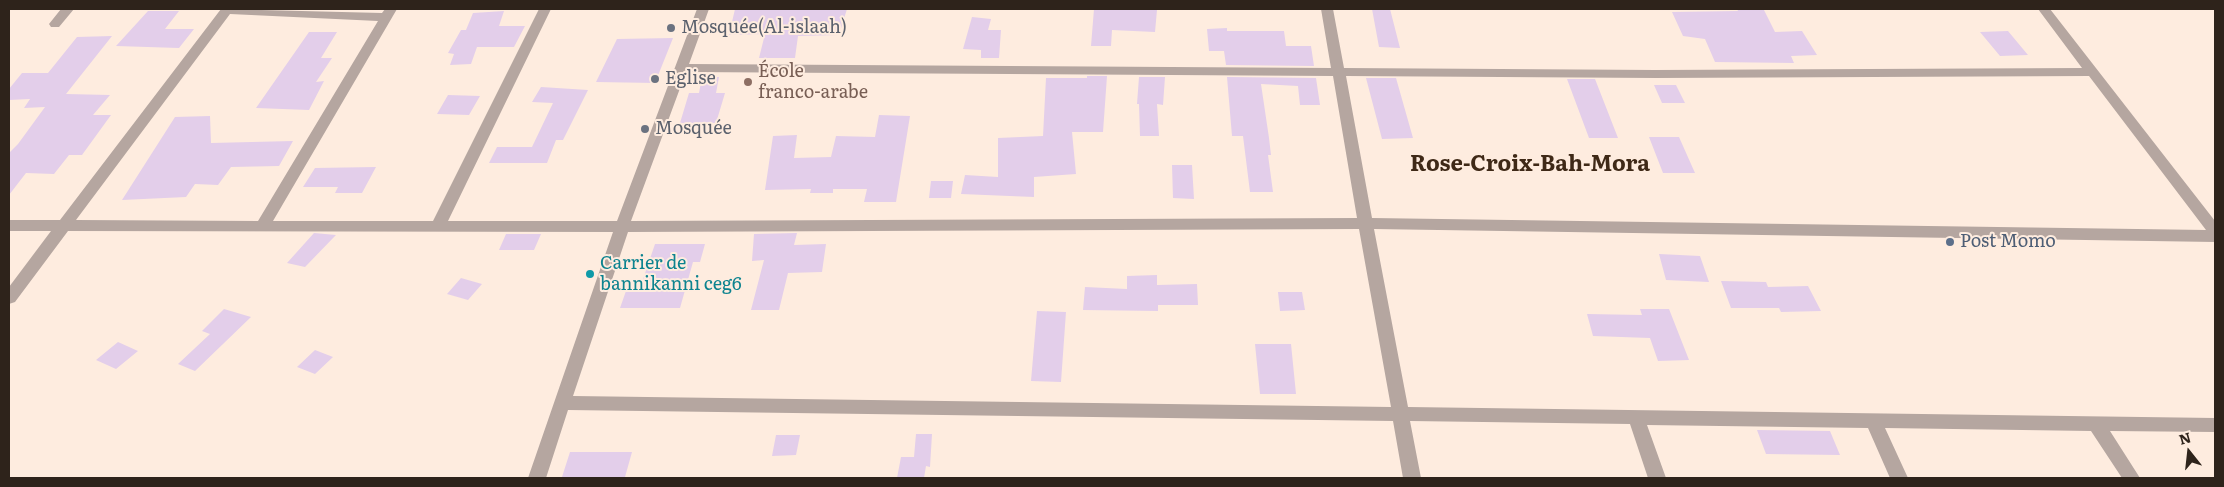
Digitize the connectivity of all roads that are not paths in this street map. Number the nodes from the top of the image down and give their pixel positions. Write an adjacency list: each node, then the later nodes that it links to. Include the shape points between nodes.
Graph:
1 (68, 9): 8 (street)
2 (227, 9): 7 (street); 14 (street)
3 (545, 9): 17 (street)
4 (703, 9): 9 (street)
5 (1327, 9): 10 (street)
6 (2044, 9): 11 (street)
7 (388, 13): 15 (street)
8 (55, 24)
9 (681, 68): 10 (street); 16 (street)
10 (1338, 70): 11 (street, via 1656,74); 12 (street)
11 (2093, 72): 18 (street)
12 (1366, 223): 16 (street); 19 (street); 22 (street)
13 (9, 225): 14 (street)
14 (63, 225): 15 (street); 20 (street)
15 (262, 226): 17 (street)
16 (622, 226): 17 (street); 21 (street)
17 (438, 227)
18 (2215, 231)
19 (2215, 236)
20 (9, 298)
21 (561, 403): 22 (street); 27 (street)
22 (1400, 414): 23 (street); 28 (street)
23 (1636, 417): 24 (street); 29 (street)
24 (1873, 420): 25 (street); 30 (street)
25 (2096, 424): 26 (street); 31 (street)
26 (2215, 425)
27 (536, 478)
28 (1412, 478)
29 (1657, 478)
30 (1900, 478)
31 (2131, 478)

